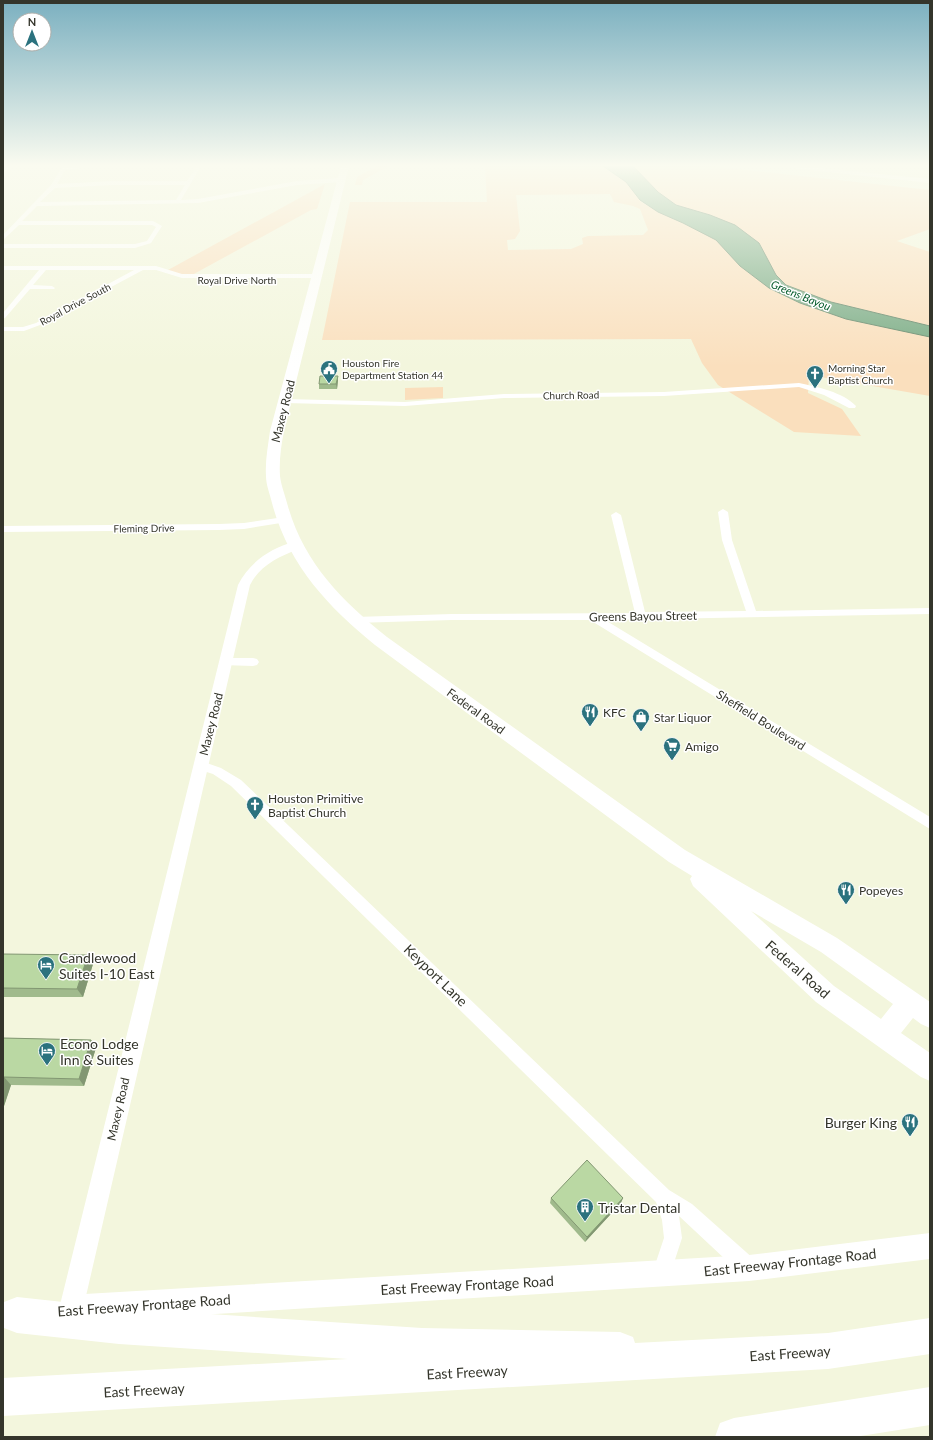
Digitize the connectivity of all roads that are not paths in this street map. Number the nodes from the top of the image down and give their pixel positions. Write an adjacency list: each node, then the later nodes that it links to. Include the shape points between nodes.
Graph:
1 (155, 233): 3 (street, via 149,242 135,246)
2 (327, 233): 7 (main road, Maxey Road)
3 (3, 246)
4 (3, 268): 5 (street, Royal Drive North)
5 (44, 268): 6 (street, Royal Drive North); 8 (street)
6 (143, 268): 7 (street, Royal Drive North, via 163,270 163,273 170,277 184,280); 11 (street, Royal Drive South, via 38,324 24,329)
7 (316, 278): 12 (main road, Maxey Road)
8 (28, 287): 9 (street); 10 (street)
9 (52, 288)
10 (3, 317)
11 (3, 329)
12 (285, 400): 13 (street, Church Road, via 405,404 504,396 664,394 800,385 837,396); 16 (main road, Maxey Road, via 273,456 273,478)
13 (852, 406)
14 (723, 512): 20 (street, via 727,540)
15 (616, 515): 21 (street)
16 (284, 520): 17 (street, Fleming Drive, via 219,527); 18 (main road, Maxey Road)
17 (3, 529)
18 (294, 546): 23 (main road, Federal Road, via 325,590); 24 (street, Maxey Road, via 260,563 247,578)
19 (930, 611): 20 (street, Greens Bayou Street)
20 (752, 614): 21 (street, Greens Bayou Street)
21 (641, 616): 22 (street, Greens Bayou Street)
22 (592, 617): 23 (street, Greens Bayou Street); 27 (street, Sheffield Boulevard)
23 (355, 620): 28 (main road, Federal Road)
24 (226, 662): 25 (street); 26 (street, Maxey Road)
25 (253, 662)
26 (201, 766): 34 (street, Keyport Lane, via 217,771 236,782); 38 (street, Maxey Road)
27 (930, 824)
28 (676, 856): 29 (main road, Federal Road); 30 (main road, Federal Road)
29 (781, 917): 30 (main road); 31 (main road, Federal Road, via 829,945)
30 (762, 937): 32 (main road, Federal Road, via 825,994)
31 (921, 1009): 32 (main road)
32 (884, 1035): 33 (main road, Federal Road)
33 (930, 1068)
34 (663, 1196): 36 (street, Keyport Lane, via 686,1210); 37 (street, Keyport Lane, via 671,1220 673,1238)
35 (930, 1246): 36 (main road, East Freeway Frontage Road)
36 (750, 1268): 37 (main road, East Freeway Frontage Road)
37 (661, 1274): 38 (main road, East Freeway Frontage Road)
38 (71, 1309): 39 (main road, East Freeway Frontage Road)
39 (10, 1315): 41 (highway, via 119,1326 422,1346)
40 (930, 1336): 41 (highway, East Freeway, via 828,1351)
41 (788, 1354): 42 (highway, East Freeway)
42 (3, 1398)
43 (930, 1406): 44 (highway)
44 (734, 1437)

